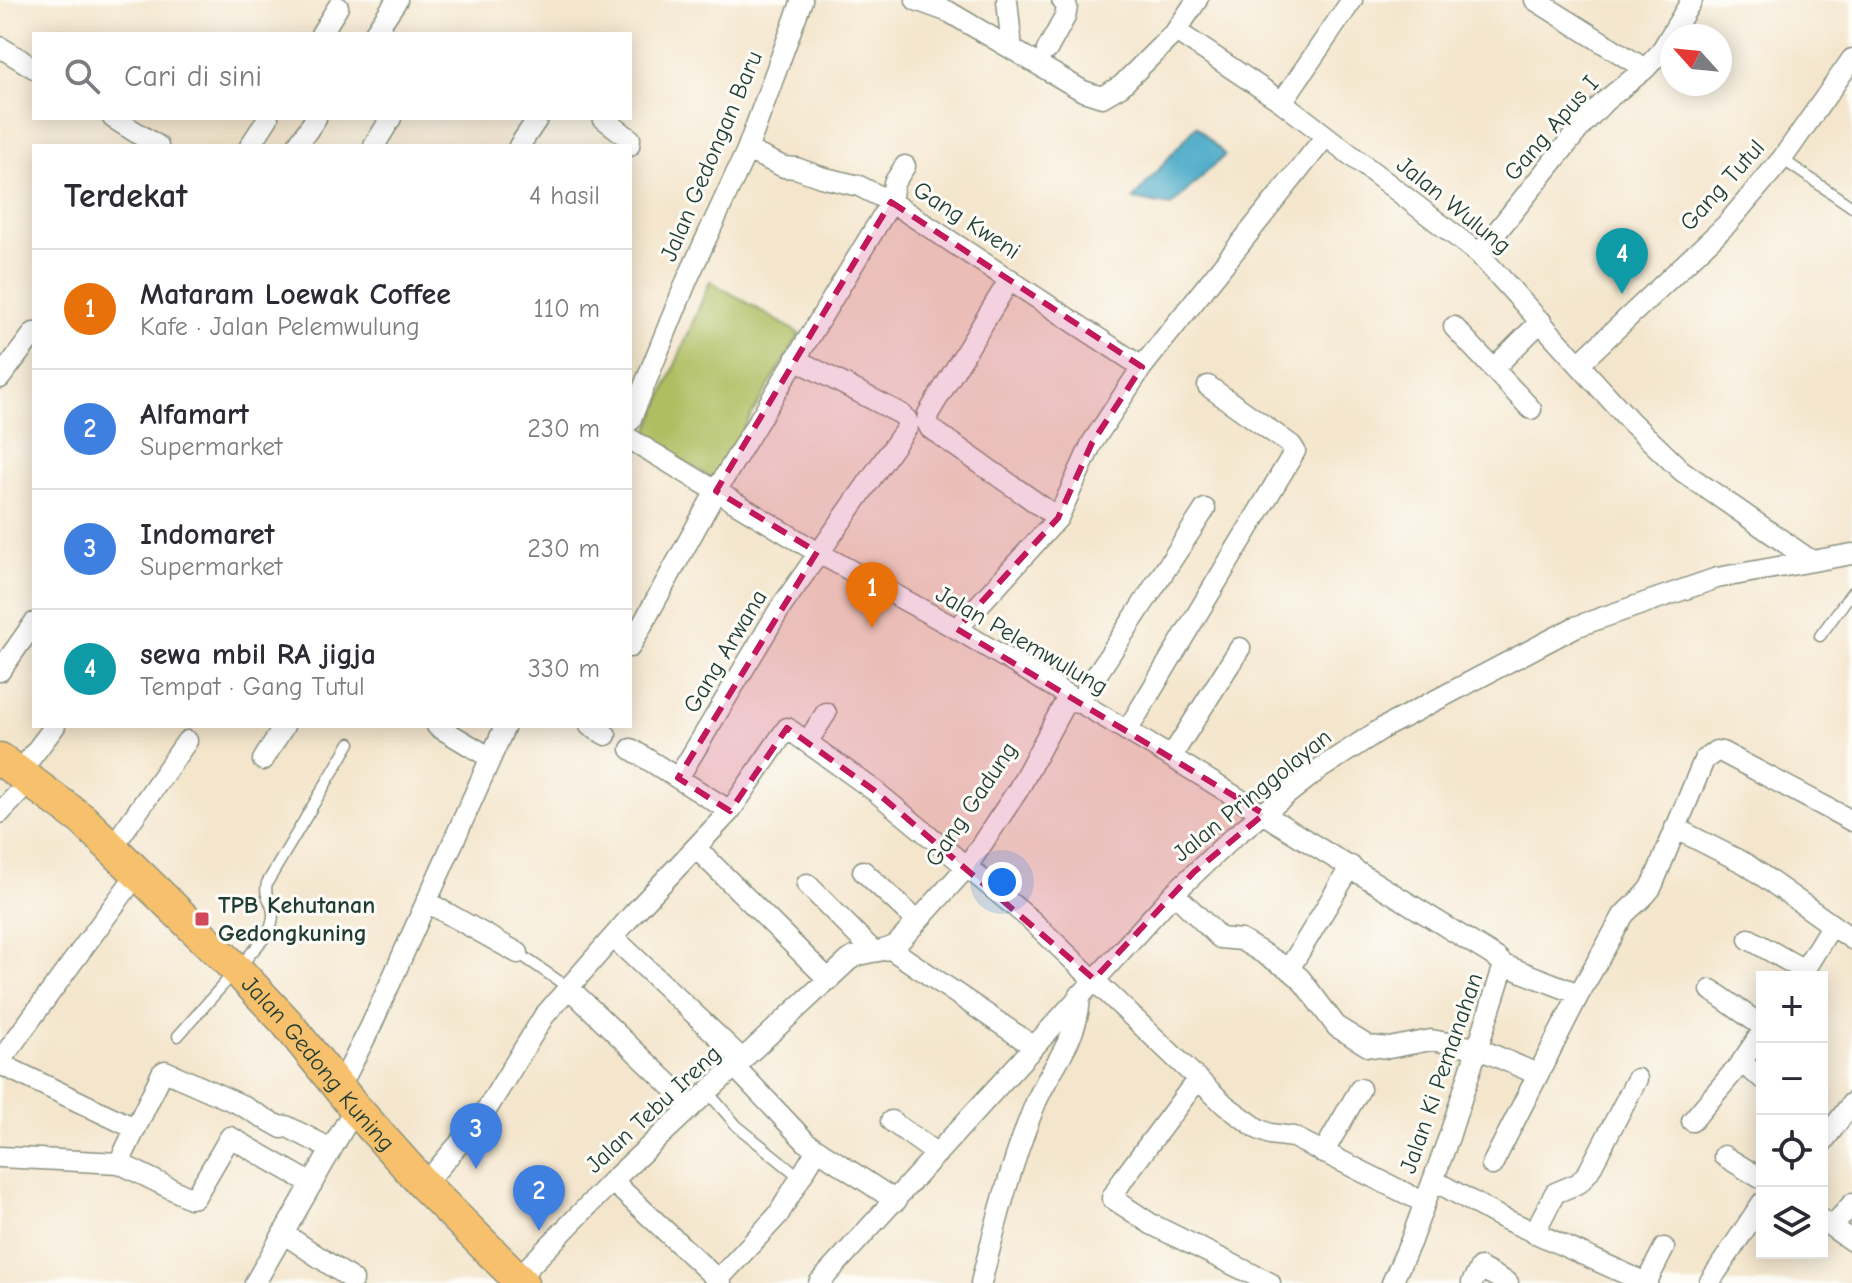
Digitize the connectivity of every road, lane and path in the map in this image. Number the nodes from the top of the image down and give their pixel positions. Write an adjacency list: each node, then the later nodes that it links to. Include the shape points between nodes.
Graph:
1 (397, 0): 13 (street)
2 (802, 0): 34 (street, Jalan Gedongan Baru)
3 (916, 0): 15 (street, via 949,12)
4 (1007, 0): 15 (street)
5 (1062, 0): 16 (street, via 1065,17)
6 (1197, 0): 11 (street)
7 (1352, 0): 20 (street)
8 (1535, 0): 19 (street)
9 (1692, 0): 19 (street, Gang Apus I)
10 (338, 7): 12 (street)
11 (1176, 31): 16 (street, via 1121,86 1102,97 1083,91); 20 (street, Jalan Wulung)
12 (322, 32)
13 (375, 32)
14 (0, 47): 18 (street)
15 (1012, 49): 16 (street)
16 (1041, 59)
17 (1852, 59): 35 (street, Gang Tutul)
18 (32, 67)
19 (1645, 69): 39 (street, Gang Apus I, via 1583,124)
20 (1282, 102): 27 (street, Jalan Wulung)
21 (116, 120): 28 (street)
22 (267, 120): 29 (street)
23 (315, 120): 30 (street)
24 (390, 120): 31 (street)
25 (537, 120): 32 (street)
26 (606, 120): 33 (street, via 624,132)
27 (1326, 136): 39 (street, Jalan Wulung); 46 (street)
28 (155, 144)
29 (251, 144)
30 (298, 144)
31 (375, 144)
32 (520, 144)
33 (629, 144)
34 (747, 150): 37 (street, Gang Kweni, via 784,167 859,186); 51 (street, Jalan Gedongan Baru)
35 (1782, 159): 38 (lane); 45 (street, Gang Tutul, via 1726,225)
36 (905, 166): 37 (street, via 894,183)
37 (891, 202): 40 (street, Gang Kweni); 44 (street)
38 (1852, 207)
39 (1479, 254): 41 (street, Jalan Wulung)
40 (1010, 279): 46 (street, Gang Kweni); 55 (street, via 927,422)
41 (1541, 321): 45 (street, Jalan Wulung); 47 (street)
42 (1454, 327): 47 (street)
43 (32, 336): 48 (street)
44 (795, 359): 53 (street); 56 (street, Gang Arwana, via 901,414 908,423)
45 (1579, 364): 58 (street, Jalan Wulung, via 1682,471)
46 (1142, 367): 55 (street, via 1092,443)
47 (1493, 369): 50 (street)
48 (0, 378)
49 (1208, 386): 72 (street, via 1295,451)
50 (1531, 409)
51 (632, 416)
52 (632, 440): 53 (street, Jalan Pelemwulung)
53 (716, 491): 56 (street, Jalan Pelemwulung); 63 (street)
54 (1205, 509): 66 (street, Gang Gadung)
55 (1058, 518): 61 (street)
56 (817, 552): 61 (street, Jalan Pelemwulung); 81 (street, Gang Arwana)
57 (1852, 554): 58 (street, Jalan Pringgolayan)
58 (1810, 560): 84 (street, Jalan Pringgolayan, via 1717,578 1575,627 1383,728 1318,770)
59 (1852, 592): 62 (lane)
60 (32, 626): 65 (street)
61 (957, 629): 66 (street, Jalan Pelemwulung)
62 (1820, 636)
63 (632, 643)
64 (1240, 648): 78 (street)
65 (0, 671)
66 (1073, 700): 72 (street, Jalan Pelemwulung); 90 (street, Gang Gadung)
67 (826, 713): 74 (street)
68 (53, 728): 80 (street)
69 (283, 728): 79 (street)
70 (440, 728): 77 (street)
71 (504, 728): 77 (street)
72 (1127, 731): 78 (street, Jalan Pelemwulung)
73 (187, 741): 87 (street)
74 (808, 741): 82 (street, via 787,728); 90 (street)
75 (350, 743): 105 (lane, via 267,883 274,922)
76 (631, 749): 81 (street)
77 (489, 757): 95 (street)
78 (1171, 757): 84 (street, Jalan Pelemwulung)
79 (263, 760)
80 (17, 770): 83 (street); 87 (main road, Jalan Gedong Kuning)
81 (678, 778): 82 (street)
82 (730, 811): 88 (street)
83 (0, 813)
84 (1264, 814): 89 (street, Jalan Ki Pemanahan); 94 (street, Jalan Pringgolayan)
85 (1852, 821): 86 (street, via 1716,751 1704,760)
86 (1675, 828): 97 (street, via 1746,864); 112 (street, via 1647,896 1628,909)
87 (112, 848): 92 (main road, Jalan Gedong Kuning)
88 (696, 848): 98 (street); 109 (street)
89 (1351, 866): 103 (street, Jalan Ki Pemanahan); 104 (street)
90 (966, 868): 96 (street, Gang Gadung); 108 (street)
91 (863, 871): 96 (street)
92 (137, 874): 105 (main road, Jalan Gedong Kuning); 119 (street)
93 (807, 884): 101 (street)
94 (1174, 893): 104 (street, via 1220,938 1241,940); 108 (street, Jalan Pringgolayan)
95 (427, 902): 102 (street); 127 (street, via 371,1026)
96 (916, 920): 101 (street, Gang Gadung)
97 (1831, 926): 100 (street); 107 (street)
98 (613, 937): 110 (street); 121 (street)
99 (1749, 939): 106 (street)
100 (1852, 939)
101 (881, 949): 109 (street, Gang Gadung, via 849,960); 117 (street, via 960,994)
102 (518, 953): 110 (lane)
103 (1504, 965): 112 (street); 118 (street, Jalan Ki Pemanahan)
104 (1289, 969): 118 (street, via 1337,1027 1368,1046 1431,1040)
105 (237, 970): 115 (lane); 127 (main road, Jalan Gedong Kuning)
106 (1797, 971)
107 (1804, 971)
108 (1094, 979): 113 (street, Jalan Pringgolayan); 125 (street)
109 (829, 980): 121 (street, Jalan Tebu Ireng)
110 (569, 988): 128 (street); 147 (street, via 539,1024 482,1117)
111 (1711, 990): 114 (street)
112 (1579, 994): 122 (street)
113 (1080, 995): 117 (street, Jalan Pringgolayan); 165 (street, via 1078,1023 1039,1094 1014,1160)
114 (1756, 1024)
115 (178, 1036)
116 (1756, 1039): 120 (street)
117 (1033, 1046): 137 (street, Jalan Pringgolayan)
118 (1477, 1048): 122 (street); 144 (street, Jalan Ki Pemanahan)
119 (0, 1063): 132 (street)
120 (1741, 1063): 123 (street); 131 (street)
121 (739, 1064): 128 (street, Jalan Tebu Ireng); 135 (street, via 798,1136)
122 (1537, 1074): 141 (street)
123 (1756, 1074)
124 (1637, 1079): 155 (street, via 1589,1171 1579,1183 1555,1193)
125 (1197, 1080): 136 (street, via 1258,1129 1293,1137); 166 (street, via 1112,1198 1151,1224)
126 (1360, 1089): 136 (street)
127 (347, 1098): 134 (street); 147 (main road, Jalan Gedong Kuning)
128 (699, 1098): 143 (lane); 145 (street, Jalan Tebu Ireng)
129 (1852, 1103): 133 (street)
130 (891, 1121): 137 (street)
131 (1692, 1121)
132 (134, 1128): 134 (street, via 165,1071); 140 (street)
133 (1828, 1128)
134 (331, 1149): 146 (street)
135 (817, 1150): 143 (street); 148 (street)
136 (1323, 1153): 149 (street)
137 (937, 1154): 148 (street, Jalan Pringgolayan)
138 (1724, 1156): 142 (street)
139 (0, 1157): 140 (street)
140 (119, 1163): 146 (street, via 195,1197 230,1137)
141 (1492, 1165)
142 (1756, 1175)
143 (801, 1178): 162 (street, via 778,1215)
144 (1433, 1180): 149 (street, Jalan Ki Pemanahan); 155 (street)
145 (612, 1181): 160 (street, Jalan Tebu Ireng); 162 (street)
146 (312, 1184): 154 (street)
147 (424, 1185): 160 (main road, Jalan Gedong Kuning)
148 (896, 1201): 164 (street, Jalan Pringgolayan)
149 (1425, 1203): 167 (street, Jalan Ki Pemanahan)
150 (1852, 1204): 152 (street)
151 (1756, 1213): 161 (street)
152 (1828, 1223)
153 (1828, 1225): 156 (street)
154 (283, 1233): 159 (street); 163 (street)
155 (1534, 1233): 158 (street)
156 (1852, 1241)
157 (1664, 1248): 170 (street)
158 (1607, 1276): 170 (street)
159 (353, 1280)
160 (520, 1281)
161 (1714, 1281)
162 (718, 1282)
163 (255, 1283)
164 (819, 1283)
165 (981, 1283)
166 (1270, 1283)
167 (1392, 1283)
168 (1472, 1283): 169 (street, via 1480,1268)
169 (1508, 1283)
170 (1646, 1283)

